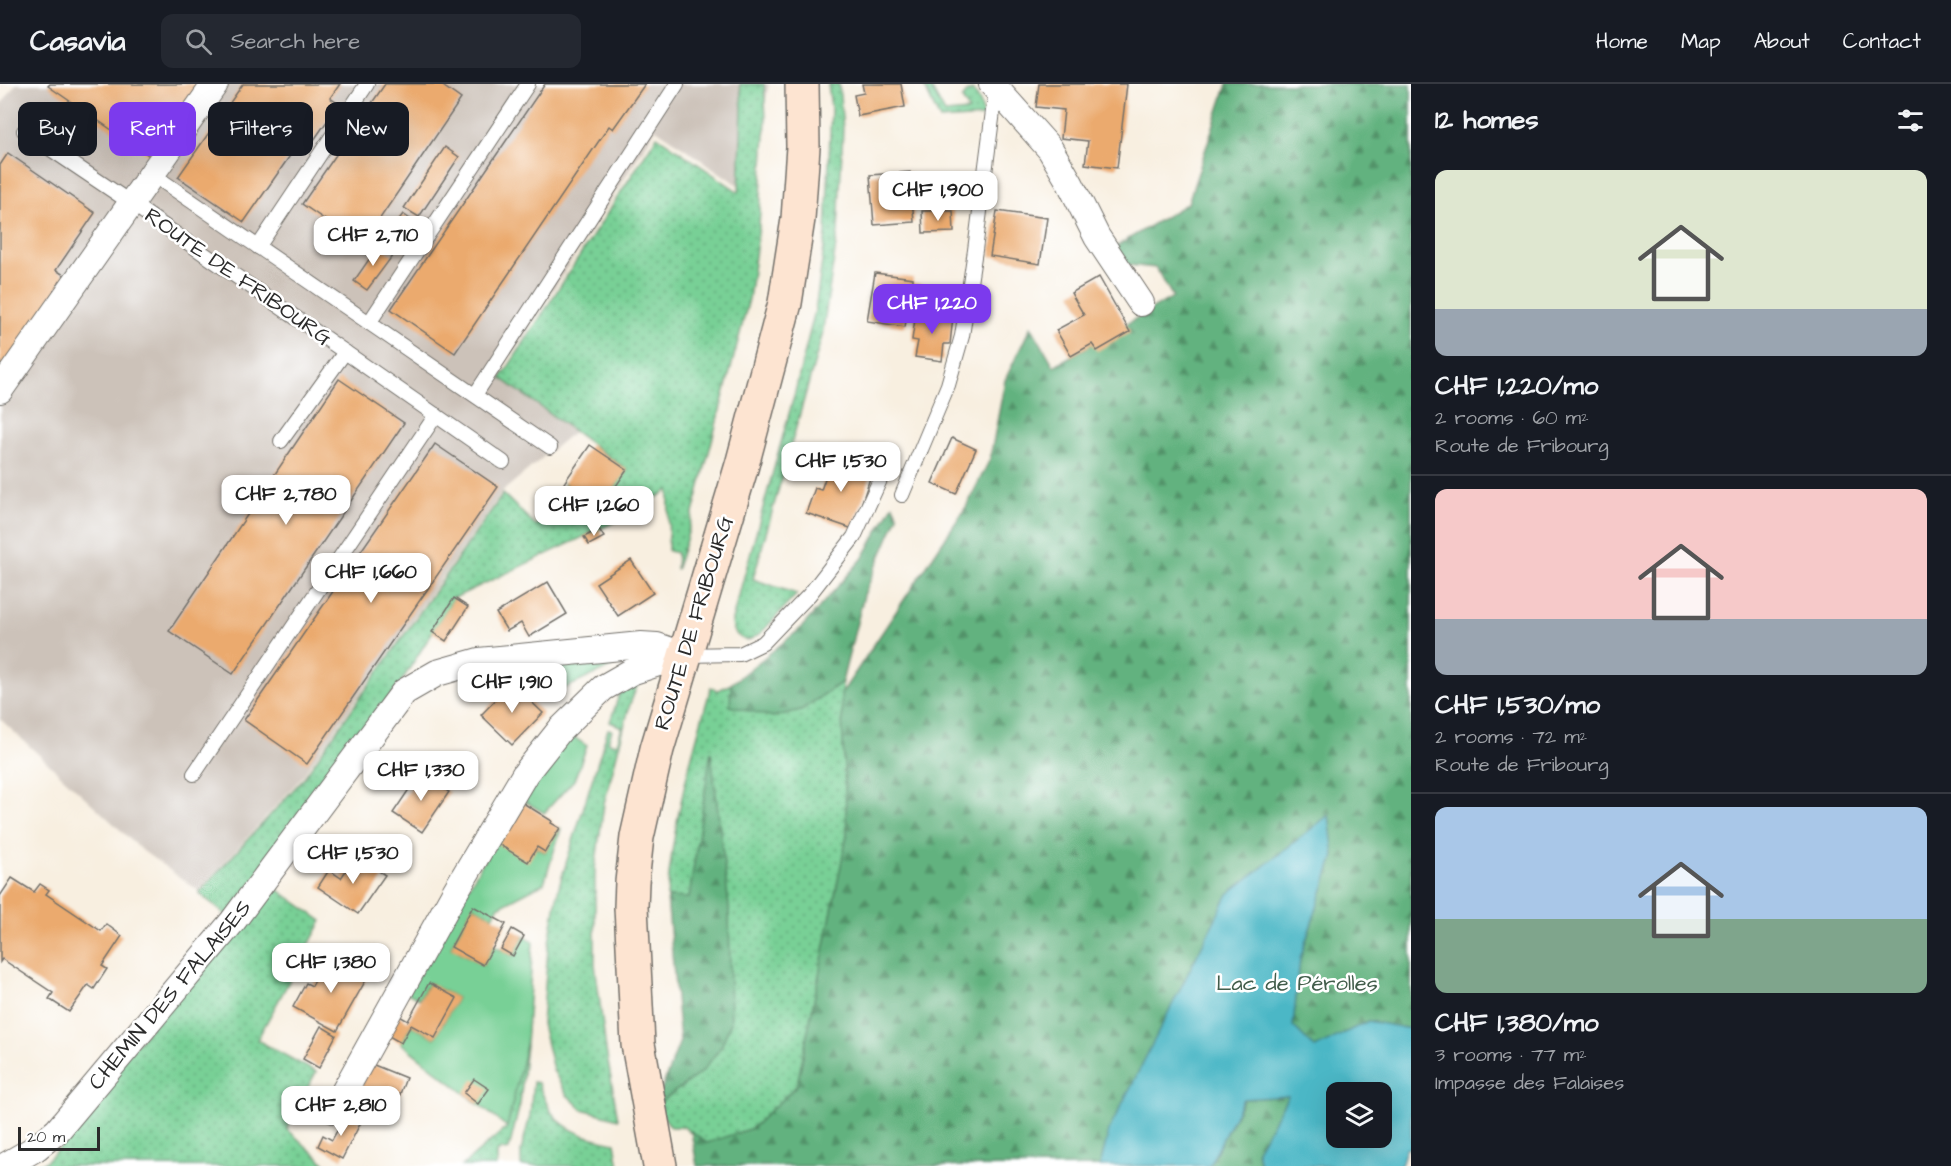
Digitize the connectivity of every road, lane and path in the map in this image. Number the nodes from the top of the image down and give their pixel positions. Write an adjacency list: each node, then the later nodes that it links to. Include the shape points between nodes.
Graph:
1 (215, 84): 8 (street, ROUTE DE FRIBOURG)
2 (367, 84): 10 (lane, ROUTE DE FRIBOURG)
3 (528, 84): 12 (lane, ROUTE DE FRIBOURG)
4 (678, 84): 15 (lane)
5 (802, 84): 22 (main road, ROUTE DE FRIBOURG, via 798,219 784,303 742,465)
6 (994, 86): 11 (street, via 1050,149 1097,237); 21 (lane, via 962,336 948,385)
7 (61, 156): 9 (lane, ROUTE DE FRIBOURG)
8 (152, 174): 9 (street, ROUTE DE FRIBOURG); 10 (lane, ROUTE DE FRIBOURG)
9 (131, 203): 13 (lane, ROUTE DE FRIBOURG); 14 (street, ROUTE DE FRIBOURG)
10 (258, 247): 12 (lane, ROUTE DE FRIBOURG)
11 (1141, 303)
12 (369, 323): 15 (lane, ROUTE DE FRIBOURG)
13 (345, 351): 16 (lane, ROUTE DE FRIBOURG); 17 (lane, ROUTE DE FRIBOURG)
14 (0, 390)
15 (475, 395): 18 (lane, ROUTE DE FRIBOURG)
16 (436, 415): 19 (lane, ROUTE DE FRIBOURG); 23 (lane)
17 (281, 441)
18 (550, 447)
19 (503, 462)
20 (884, 471): 22 (lane, via 854,537 809,595 763,643 740,654)
21 (902, 495)
22 (683, 655): 24 (street, via 631,672 603,688 560,730 525,774); 25 (street, CHEMIN DES FALAISES, via 641,645 479,661 437,673 404,692 233,921 57,1131); 26 (main road, ROUTE DE FRIBOURG, via 657,749 632,882 638,1044)
23 (194, 774)
24 (334, 1110)
25 (4, 1166)
26 (660, 1166)

